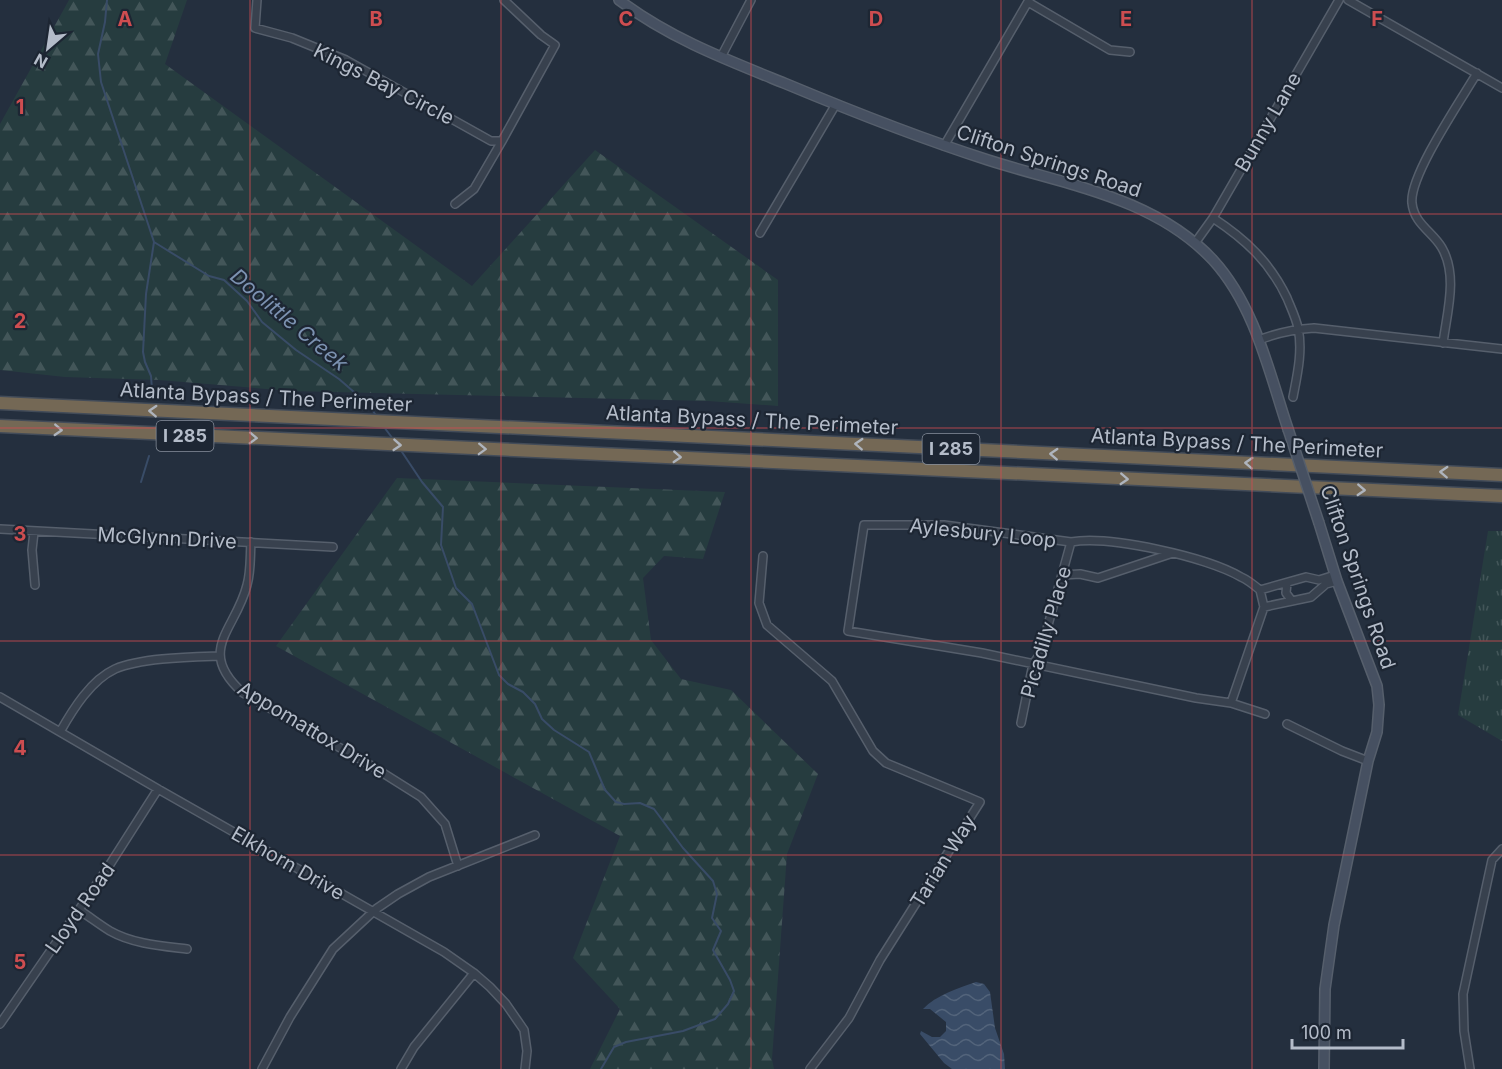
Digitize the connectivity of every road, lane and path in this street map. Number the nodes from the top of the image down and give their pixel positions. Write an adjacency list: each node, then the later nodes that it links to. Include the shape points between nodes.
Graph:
1 (257, 0): 13 (street, Kings Bay Circle, via 255,28 346,60 491,141)
2 (504, 0): 13 (street, via 555,45)
3 (619, 0): 9 (street, Clifton Springs Road, via 677,38)
4 (752, 0): 9 (street)
5 (1339, 0): 16 (street, Bunny Lane)
6 (1348, 0): 10 (street)
7 (1028, 1): 8 (street, via 1110,51); 14 (street)
8 (1130, 52)
9 (721, 57): 12 (street, Clifton Springs Road)
10 (1477, 73): 11 (street); 21 (street, via 1418,174 1412,194 1418,219 1442,248 1450,270)
11 (1502, 87)
12 (836, 104): 14 (street, Clifton Springs Road); 17 (street)
13 (502, 141): 15 (street, via 474,189)
14 (944, 146): 18 (street, Clifton Springs Road, via 1134,205)
15 (455, 204)
16 (1213, 218): 18 (street, Bunny Lane); 19 (street, via 1237,234 1263,260 1279,282)
17 (760, 233)
18 (1195, 243): 20 (street, Clifton Springs Road, via 1231,285)
19 (1298, 328): 20 (street); 21 (street); 23 (street)
20 (1259, 340): 36 (street, Clifton Springs Road, bridge)
21 (1443, 343): 22 (street)
22 (1502, 349)
23 (1293, 398)
24 (0, 403): 26 (highway, Atlanta Bypass / The Perimeter / I 285, one-way to 24)
25 (0, 426): 27 (highway, Atlanta Bypass / The Perimeter / I 285, one-way to 27)
26 (1502, 475)
27 (1502, 496)
28 (0, 529): 29 (street, McGlynn Drive)
29 (34, 532): 30 (street, McGlynn Drive); 38 (street)
30 (251, 542): 32 (street, McGlynn Drive); 42 (street, via 248,583)
31 (1071, 542): 33 (street, Aylesbury Loop, via 1135,545); 35 (street, Picadilly Place); 43 (street, Aylesbury Loop, via 944,525 864,525 848,631)
32 (333, 547)
33 (1173, 553): 35 (street, via 1098,578); 39 (street, Aylesbury Loop, via 1227,570)
34 (763, 556): 63 (street, Tarian Way, via 759,603 767,625 832,681 873,751 886,763 980,802 880,960 849,1018)
35 (1063, 575): 43 (street, Picadilly Place, via 1040,654)
36 (1336, 578): 37 (street, via 1306,578); 40 (street, via 1311,597); 50 (street, Clifton Springs Road, via 1377,686 1377,732)
37 (1287, 583): 39 (street); 40 (street, via 1286,593)
38 (35, 585)
39 (1260, 590): 41 (street)
40 (1292, 601): 41 (street)
41 (1264, 607): 45 (street)
42 (218, 656): 49 (street, via 116,669 97,681); 54 (street, Appomattox Drive, via 230,681 243,693 421,797 445,824)
43 (1033, 664): 45 (street, Aylesbury Loop); 47 (street, Picadilly Place)
44 (0, 697): 49 (street, Elkhorn Drive)
45 (1231, 704): 46 (street, Aylesbury Loop)
46 (1265, 714)
47 (1021, 723)
48 (1287, 724): 50 (street)
49 (60, 732): 51 (street, Elkhorn Drive)
50 (1368, 761): 64 (street, Clifton Springs Road, via 1325,989)
51 (158, 789): 55 (street, Lloyd Road); 56 (street, Elkhorn Drive)
52 (535, 835): 54 (street)
53 (1502, 849): 65 (street, via 1492,860 1463,994)
54 (458, 866): 56 (street, via 429,877)
55 (79, 910): 57 (street, via 132,940); 59 (street, Lloyd Road)
56 (374, 912): 58 (street, Elkhorn Drive); 60 (street, via 333,949)
57 (187, 949)
58 (474, 973): 61 (street); 62 (street, Elkhorn Drive, via 506,1004 524,1030)
59 (0, 1024)
60 (262, 1069)
61 (401, 1069)
62 (525, 1069)
63 (810, 1069)
64 (1324, 1069)
65 (1470, 1069)

